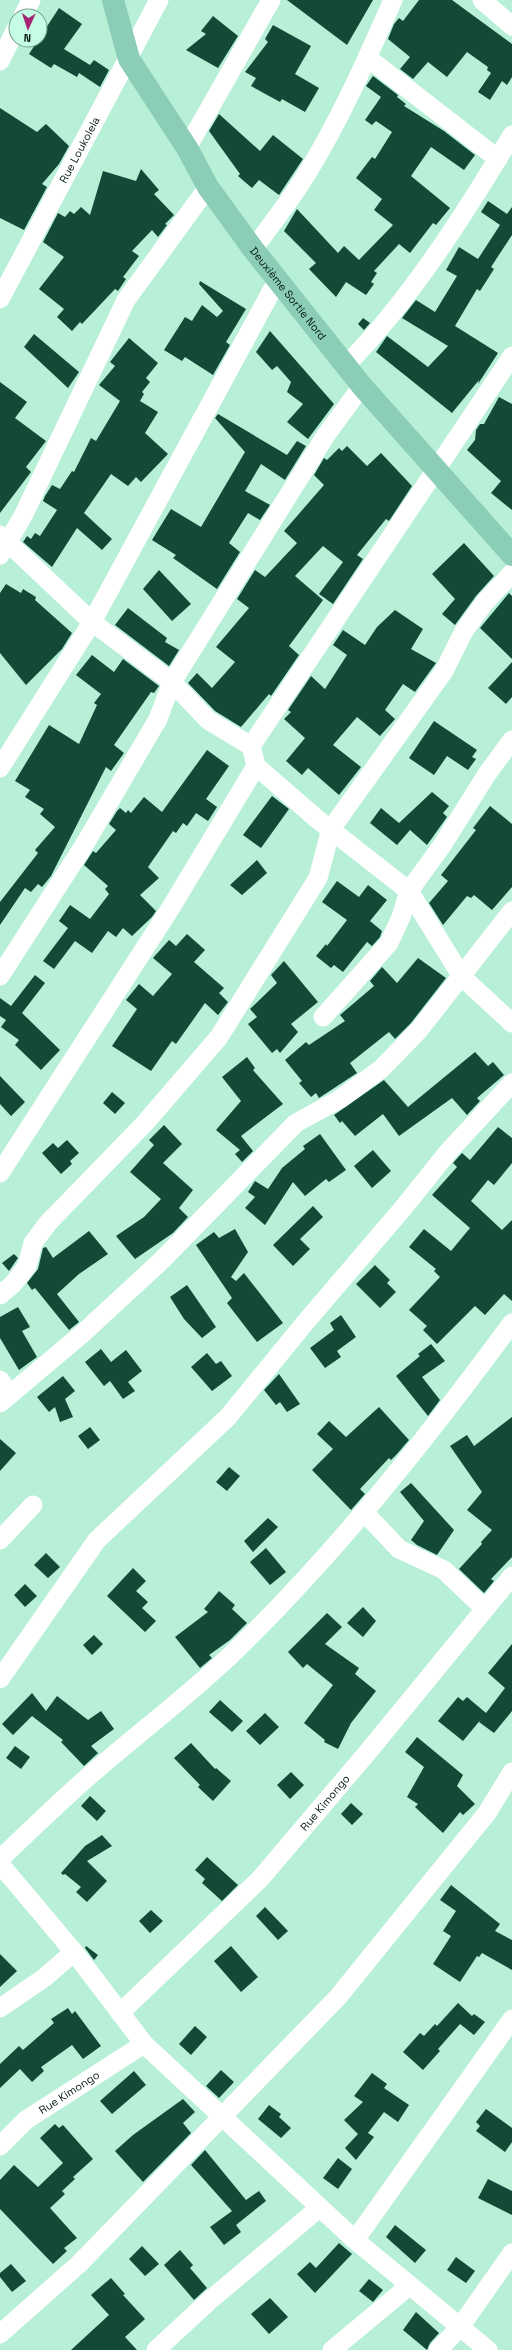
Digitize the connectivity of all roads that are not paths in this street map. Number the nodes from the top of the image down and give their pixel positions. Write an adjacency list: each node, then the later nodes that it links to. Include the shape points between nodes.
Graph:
1 (113, 0): 9 (main road, Deuxième Sortie Nord)
2 (158, 0): 9 (street, Rue Loukolela)
3 (271, 0): 12 (street)
4 (393, 0): 8 (street)
5 (483, 0): 6 (street)
6 (512, 26)
7 (8, 45): 10 (street)
8 (368, 58): 13 (street); 15 (street, via 309,170)
9 (129, 59): 12 (main road, Deuxième Sortie Nord); 17 (street, Rue Loukolela, via 69,166 47,214)
10 (0, 61)
11 (512, 135): 13 (street)
12 (187, 148): 14 (main road, Deuxième Sortie Nord)
13 (498, 159): 19 (street, via 427,266 371,340)
14 (208, 187): 15 (main road, Deuxième Sortie Nord); 22 (street, via 126,300 23,516)
15 (253, 249): 16 (main road, Deuxième Sortie Nord)
16 (277, 281): 19 (main road, Deuxième Sortie Nord); 25 (street)
17 (0, 299)
18 (512, 356): 21 (street)
19 (346, 365): 20 (main road, Deuxième Sortie Nord)
20 (362, 386): 21 (main road, Deuxième Sortie Nord); 26 (street, via 326,435)
21 (436, 469): 23 (main road, Deuxième Sortie Nord); 28 (street)
22 (3, 544): 25 (street)
23 (510, 549)
24 (512, 573): 31 (street, via 485,602 464,631 444,671)
25 (92, 622): 26 (street); 30 (street)
26 (172, 682): 28 (street, via 208,720); 34 (street, via 158,719 83,847)
27 (512, 740): 32 (street)
28 (251, 746): 29 (street)
29 (256, 766): 31 (street); 39 (street, via 170,909)
30 (0, 768)
31 (331, 829): 32 (street); 40 (street, via 318,878 219,1037 145,1123 48,1223 33,1243 27,1266 13,1284)
32 (409, 891): 35 (street); 36 (street, via 389,943)
33 (512, 911): 35 (street)
34 (0, 976)
35 (462, 977): 37 (street); 43 (street, via 419,1030 381,1069 340,1099 296,1123 161,1261)
36 (323, 1017)
37 (512, 1023)
38 (512, 1083): 49 (street, via 448,1152 228,1417 97,1540)
39 (0, 1173)
40 (0, 1295)
41 (512, 1322): 45 (street, via 458,1396)
42 (0, 1380): 43 (street)
43 (5, 1399)
44 (33, 1505): 46 (street)
45 (364, 1512): 48 (street, via 399,1549 444,1570); 51 (street, via 310,1574 234,1652 94,1771)
46 (0, 1540)
47 (512, 1576): 48 (street, Rue Kimongo)
48 (484, 1608): 55 (street, Rue Kimongo, via 260,1880 190,1943)
49 (0, 1679)
50 (512, 1772): 58 (street, via 487,1813 338,1997)
51 (0, 1859)
52 (0, 1864): 53 (street)
53 (74, 1952): 54 (street, via 44,1978); 55 (street)
54 (0, 2008)
55 (120, 2013): 57 (street)
56 (512, 2019): 61 (street)
57 (144, 2044): 58 (street); 59 (street, Rue Kimongo, via 26,2120)
58 (223, 2117): 60 (street); 65 (street, via 80,2262)
59 (0, 2146)
60 (319, 2208): 61 (street); 66 (street, via 209,2301)
61 (355, 2240): 63 (street)
62 (512, 2253): 64 (street)
63 (410, 2286): 64 (street); 67 (street)
64 (460, 2327): 68 (street); 69 (street)
65 (0, 2334)
66 (156, 2350)
67 (332, 2350)
68 (438, 2350)
69 (488, 2350)

